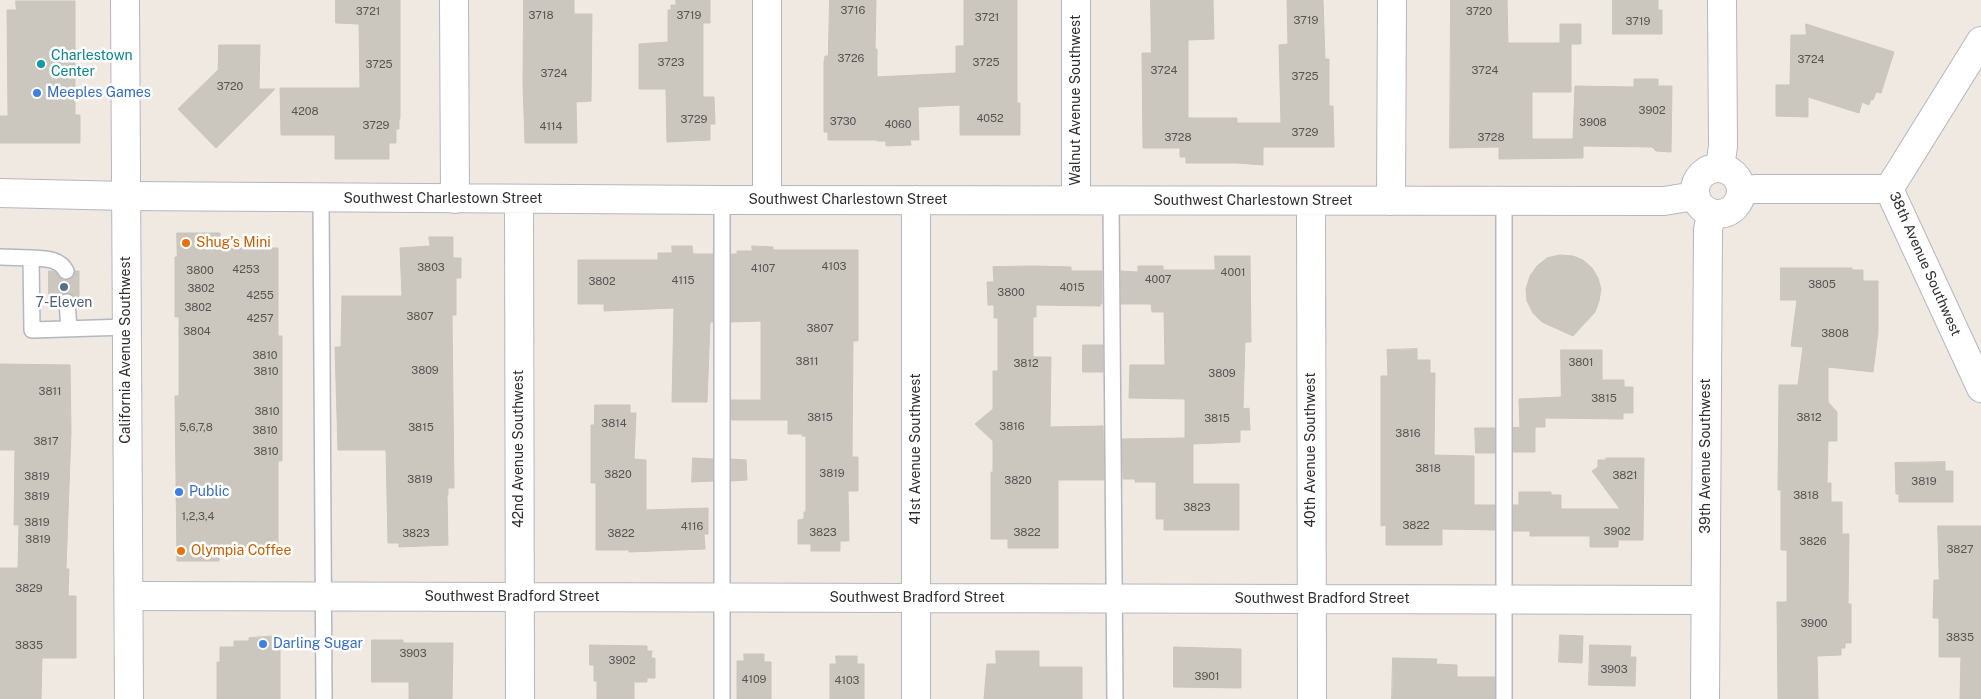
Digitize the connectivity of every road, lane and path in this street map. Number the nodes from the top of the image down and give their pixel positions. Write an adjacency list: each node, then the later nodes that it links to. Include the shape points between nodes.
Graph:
1 (125, 0): 12 (street, California Avenue Southwest)
2 (454, 0): 14 (street)
3 (767, 0): 17 (street)
4 (1076, 0): 19 (street, Walnut Avenue Southwest)
5 (1392, 0): 22 (street)
6 (1722, 0): 8 (street, via 1723,146)
7 (1981, 41): 9 (street, 38th Avenue Southwest)
8 (1720, 168): 10 (street, via 1734,174); 24 (street, via 1712,168 1699,176 1695,183)
9 (1889, 189): 10 (street); 31 (street, 38th Avenue Southwest)
10 (1741, 191): 24 (street, via 1738,204 1732,210 1718,215)
11 (0, 193): 12 (street, Southwest Charlestown Street)
12 (126, 196): 13 (street, Southwest Charlestown Street); 29 (street, California Avenue Southwest)
13 (321, 198): 14 (street, Southwest Charlestown Street); 33 (lane)
14 (455, 199): 15 (street, Southwest Charlestown Street)
15 (519, 199): 16 (street, Southwest Charlestown Street); 34 (street, 42nd Avenue Southwest)
16 (722, 200): 17 (street, Southwest Charlestown Street); 35 (lane)
17 (767, 200): 18 (street, Southwest Charlestown Street)
18 (916, 200): 19 (street, Southwest Charlestown Street); 36 (street, 41st Avenue Southwest)
19 (1076, 200): 20 (street, Southwest Charlestown Street)
20 (1111, 201): 21 (street, Southwest Charlestown Street); 37 (lane)
21 (1311, 201): 22 (street, Southwest Charlestown Street); 38 (street, 40th Avenue Southwest)
22 (1391, 201): 23 (street, Southwest Charlestown Street)
23 (1504, 201): 24 (street, Southwest Charlestown Street, via 1664,201); 39 (lane)
24 (1703, 205): 40 (street, 39th Avenue Southwest, via 1708,230)
25 (0, 257): 26 (lane)
26 (31, 258): 27 (lane, via 52,260); 30 (lane, via 32,330)
27 (66, 271)
28 (67, 302): 30 (lane)
29 (126, 327): 30 (lane); 32 (street, California Avenue Southwest)
30 (69, 329)
31 (1981, 388)
32 (129, 596): 33 (street, Southwest Bradford Street); 41 (street, California Avenue Southwest)
33 (323, 597): 34 (street, Southwest Bradford Street); 42 (lane)
34 (519, 597): 35 (street, Southwest Bradford Street); 43 (street, 42nd Avenue Southwest)
35 (723, 598): 36 (street, Southwest Bradford Street); 44 (lane)
36 (916, 598): 37 (street, Southwest Bradford Street); 45 (street, 41st Avenue Southwest)
37 (1115, 599): 38 (street, Southwest Bradford Street); 46 (lane)
38 (1312, 599): 39 (street, Southwest Bradford Street); 47 (street, 40th Avenue Southwest)
39 (1504, 600): 40 (street, Southwest Bradford Street); 48 (lane)
40 (1705, 600): 49 (street, 39th Avenue Southwest)
41 (129, 699)
42 (324, 699)
43 (520, 699)
44 (722, 699)
45 (916, 699)
46 (1115, 699)
47 (1312, 699)
48 (1504, 699)
49 (1704, 699)

